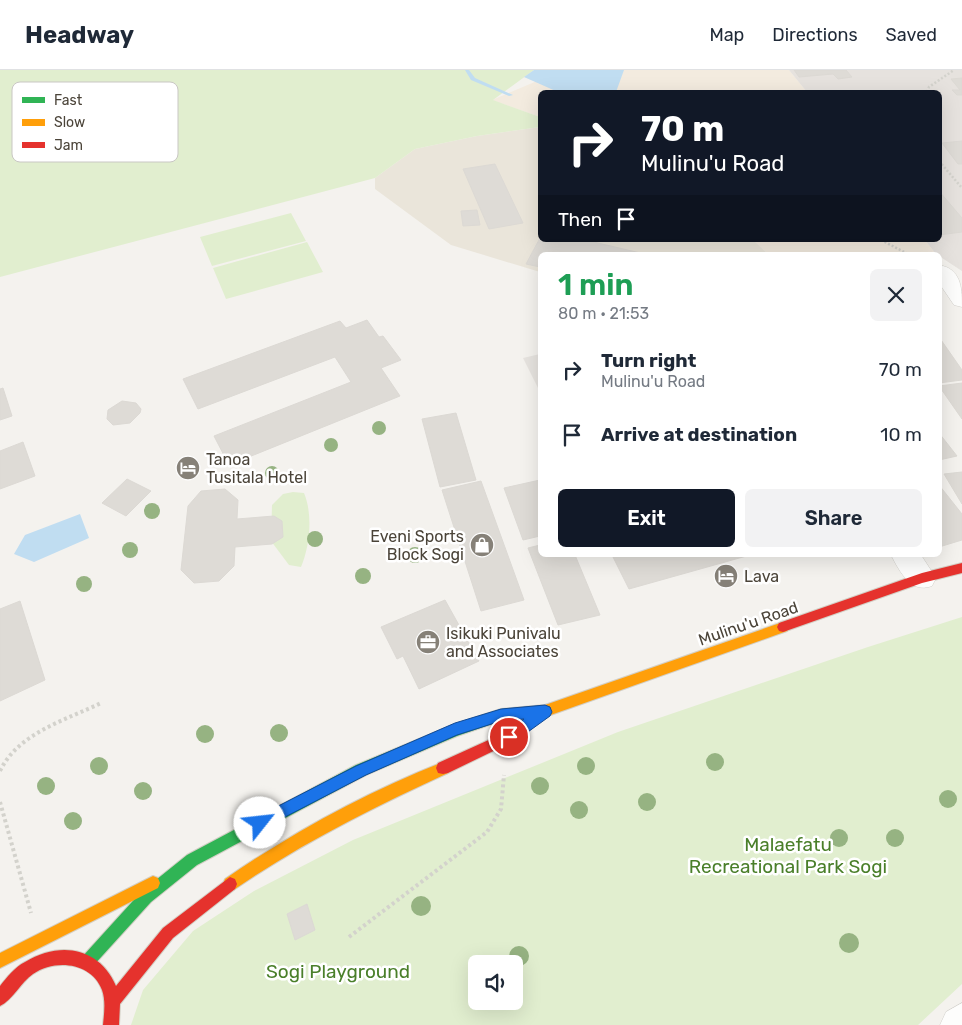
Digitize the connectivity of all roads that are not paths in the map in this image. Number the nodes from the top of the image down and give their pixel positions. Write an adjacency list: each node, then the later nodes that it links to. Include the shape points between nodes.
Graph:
1 (943, 273): 2 (street)
2 (962, 300)
3 (906, 557): 5 (street)
4 (962, 568): 5 (main road, Mulinu'u Road)
5 (922, 578): 6 (main road, Mulinu'u Road)
6 (545, 712): 7 (main road, Mulinu'u Road, via 501,715 408,749 291,806 192,860); 11 (main road, Mulinu'u Road, via 509,737 371,801 254,868 168,933)
7 (168, 877): 8 (main road, via 129,893); 9 (main road, Mulinu'u Road)
8 (0, 961)
9 (88, 961): 10 (main road, via 71,956 51,958 32,966); 11 (main road, via 100,970 109,984)
10 (0, 998)
11 (113, 1001): 13 (main road)
12 (962, 1022): 14 (street)
13 (111, 1025)
14 (959, 1025)

